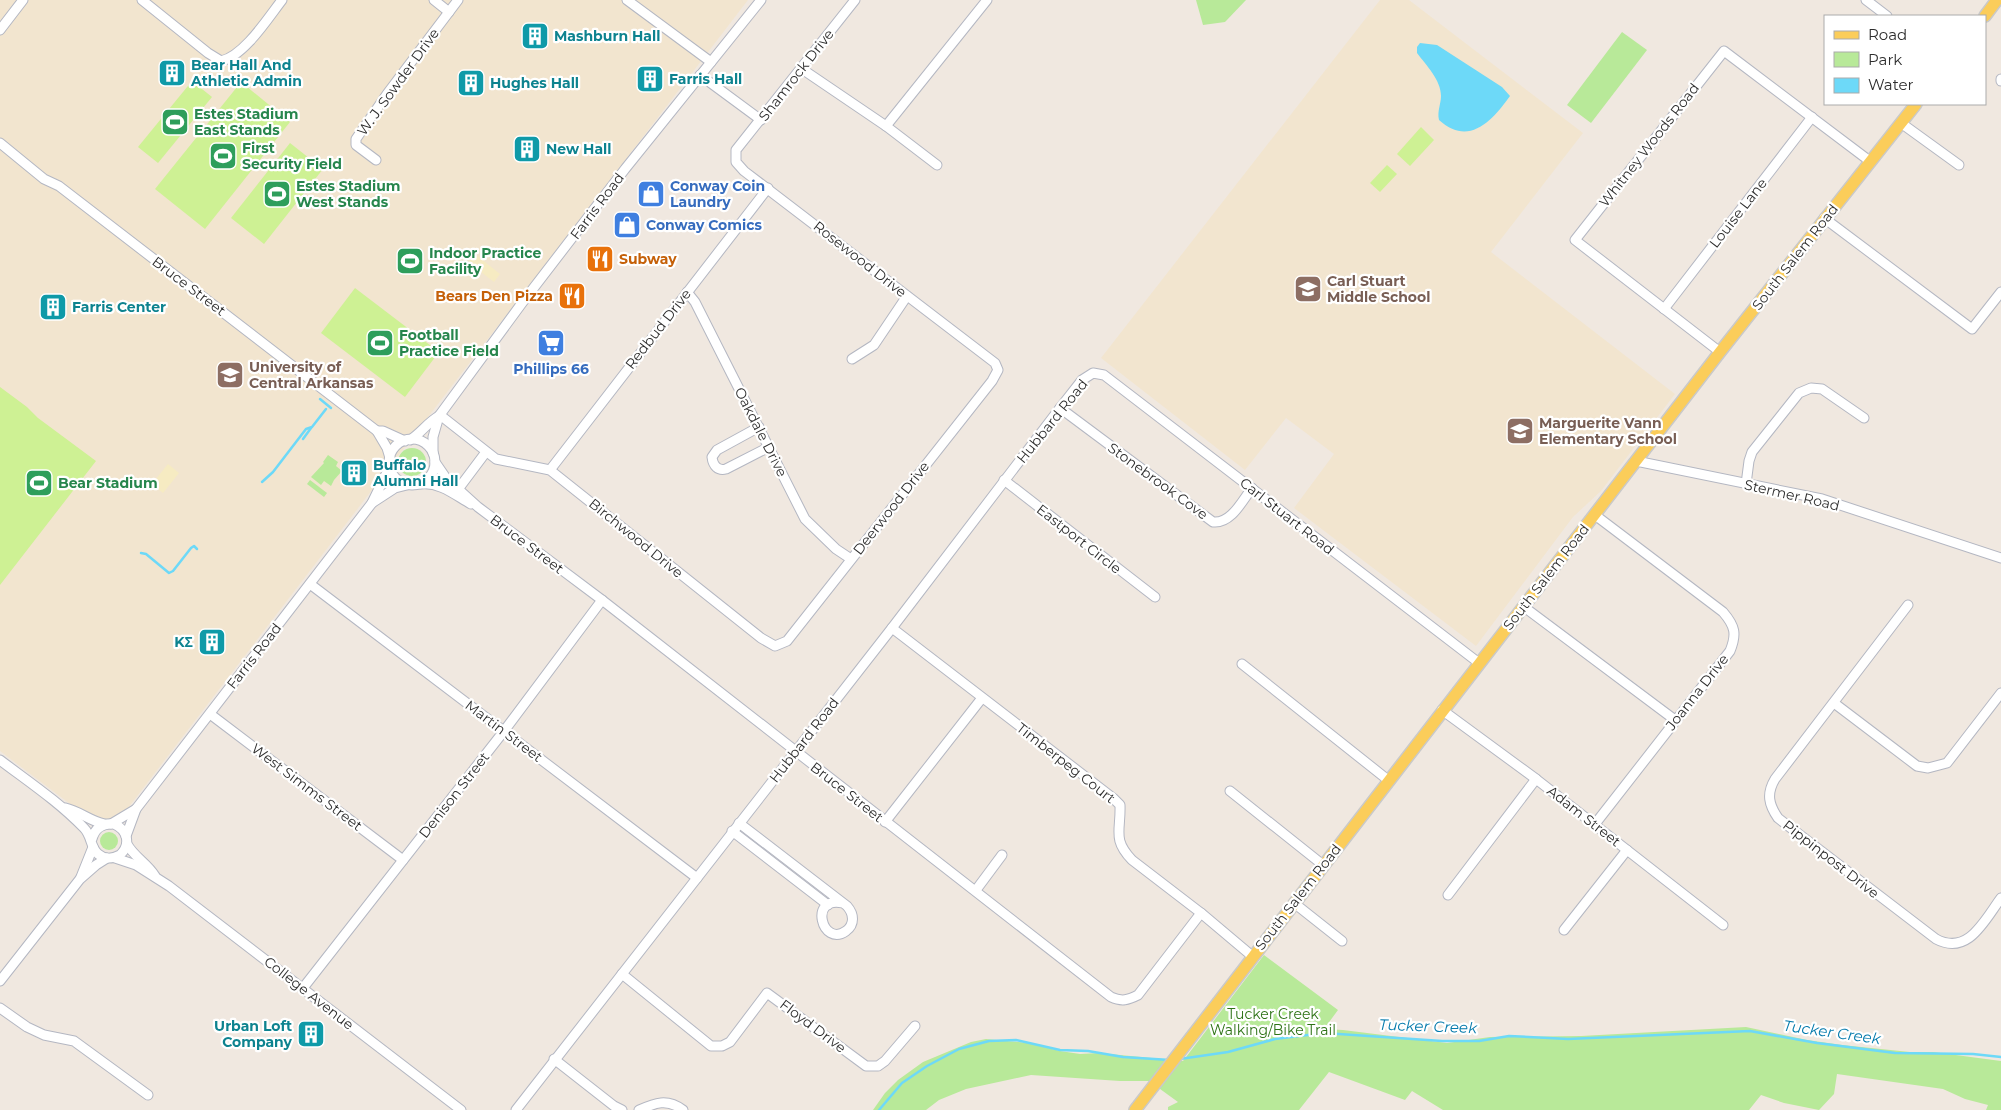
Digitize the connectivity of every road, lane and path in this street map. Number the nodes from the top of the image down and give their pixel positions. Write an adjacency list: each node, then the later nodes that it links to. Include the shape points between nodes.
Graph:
1 (23, 0): 15 (street)
2 (142, 0): 3 (street, via 221,61 245,45)
3 (282, 0)
4 (434, 0): 12 (street)
5 (458, 0): 12 (street, W. J. Sowder Drive)
6 (627, 0): 16 (street)
7 (761, 0): 16 (street, Farris Road)
8 (855, 0): 17 (street, Shamrock Drive)
9 (986, 0): 23 (street)
10 (1866, 0): 13 (street)
11 (1997, 0): 14 (main road)
12 (449, 12): 26 (street, W. J. Sowder Drive, via 356,139 356,144)
13 (1886, 15)
14 (1985, 15)
15 (0, 30)
16 (711, 62): 18 (street, Farris Road)
17 (802, 68): 21 (street, Shamrock Drive); 23 (street)
18 (700, 75): 21 (street); 41 (street, Farris Road, via 522,303)
19 (1915, 105): 22 (main road, South Salem Road)
20 (1812, 117): 27 (street); 35 (street, Louise Lane); 35 (street, Whitney Woods Road, via 1724,50 1575,240)
21 (760, 120): 25 (street, Shamrock Drive)
22 (1901, 123): 27 (main road, South Salem Road); 29 (street)
23 (886, 126): 28 (street)
24 (0, 143): 44 (street, Bruce Street)
25 (736, 150): 30 (street, Rosewood Drive, via 736,162)
26 (376, 160)
27 (1871, 162): 31 (main road, South Salem Road)
28 (937, 165)
29 (1959, 165)
30 (768, 188): 32 (street, Redbud Drive); 34 (street, Rosewood Drive)
31 (1824, 218): 33 (street, via 1972,329); 36 (main road, South Salem Road)
32 (686, 292): 43 (street, Oakdale Drive, via 695,302); 51 (street, Redbud Drive)
33 (2001, 292)
34 (907, 296): 37 (street, via 874,345); 38 (street, Rosewood Drive)
35 (1664, 308): 36 (street)
36 (1720, 352): 49 (main road, South Salem Road)
37 (852, 359)
38 (994, 363): 62 (street, Deerwood Drive, via 998,370 992,380)
39 (1094, 373): 40 (street, Hubbard Road, via 1082,380); 57 (street, Carl Stuart Road, via 1104,375)
40 (1060, 408): 52 (street, Hubbard Road); 57 (street, Stonebrook Cove, via 1213,522 1229,517)
41 (440, 416): 45 (street, Farris Road); 47 (street, Birchwood Drive); 48 (street, Farris Road, via 433,437)
42 (1864, 418): 54 (street, via 1822,390 1811,388 1798,393 1752,452)
43 (759, 427): 46 (street, Oakdale Drive); 46 (street, via 717,450 712,457 714,465 726,469)
44 (377, 431): 45 (street, Bruce Street); 50 (street, Bruce Street, via 387,448)
45 (408, 440): 48 (street, via 424,443); 50 (street, via 394,449)
46 (769, 447): 62 (street, Oakdale Drive, via 805,519)
47 (486, 452): 51 (street, Birchwood Drive, via 496,459); 56 (street)
48 (434, 458): 53 (street, via 431,476); 56 (street, Bruce Street, via 446,478)
49 (1636, 461): 54 (street, Stermer Road); 60 (main road, South Salem Road)
50 (390, 462): 55 (street, via 396,478); 58 (street, Farris Road)
51 (550, 470): 69 (street, Birchwood Drive)
52 (1004, 480): 64 (street, Eastport Circle); 68 (street, Hubbard Road)
53 (420, 484): 55 (street); 59 (street, Bruce Street, via 440,486)
54 (1746, 484): 61 (street, Stermer Road, via 1822,499)
55 (407, 485): 58 (street, Farris Road)
56 (459, 488): 59 (street, Bruce Street)
57 (1252, 488): 70 (street, Carl Stuart Road)
58 (372, 503): 63 (street, Farris Road)
59 (478, 507): 65 (street, Bruce Street)
60 (1595, 515): 67 (main road, South Salem Road); 77 (street, Joanna Drive, via 1723,612 1732,623 1734,634 1730,651)
61 (2001, 558)
62 (851, 559): 69 (street, Deerwood Drive, via 787,642)
63 (310, 584): 76 (street, Farris Road); 78 (street, Martin Street)
64 (1155, 597)
65 (602, 600): 78 (street, Denison Street); 79 (street, Bruce Street)
66 (1908, 605): 74 (street, Pippinpost Drive)
67 (1524, 606): 70 (main road, South Salem Road); 77 (street)
68 (892, 628): 73 (street, Timberpeg Court); 79 (street, Hubbard Road)
69 (775, 646)
70 (1479, 663): 75 (main road, South Salem Road)
71 (1242, 664): 82 (street)
72 (2001, 693): 74 (street, via 1947,763 1928,768 1917,766)
73 (982, 698): 87 (street); 107 (street, Timberpeg Court, via 1113,798 1120,805 1118,839 1123,850)
74 (1834, 703): 103 (street, Pippinpost Drive, via 1770,787 1768,798 1778,818 1945,944 1964,942 1974,934)
75 (1442, 710): 81 (street, Adam Street); 82 (main road, South Salem Road)
76 (210, 714): 85 (street, Farris Road); 96 (street, West Simms Street)
77 (1675, 720): 89 (street, Joanna Drive)
78 (504, 731): 96 (street, Denison Street); 99 (street, Martin Street)
79 (795, 751): 86 (street, Hubbard Road); 87 (street, Bruce Street)
80 (0, 760): 84 (street)
81 (1536, 779): 89 (street, Adam Street); 102 (street)
82 (1388, 780): 97 (main road, South Salem Road)
83 (1230, 791): 97 (street)
84 (65, 808): 88 (street); 92 (street, via 84,827)
85 (136, 809): 88 (street, Farris Road); 91 (street, Farris Road)
86 (739, 822): 90 (street, Hubbard Road); 104 (street)
87 (885, 822): 101 (street, Bruce Street)
88 (108, 824): 91 (street, via 122,829); 92 (street, via 96,830)
89 (1595, 824): 93 (street, Adam Street)
90 (732, 831): 99 (street, Hubbard Road); 106 (street)
91 (126, 840): 95 (street, via 123,852); 98 (street, College Avenue, via 135,856)
92 (92, 843): 95 (street, via 97,853); 100 (street)
93 (1627, 850): 108 (street, Adam Street); 109 (street)
94 (1002, 855): 101 (street)
95 (111, 858): 98 (street, College Avenue, via 129,862); 100 (street, via 96,865)
96 (403, 860): 114 (street, Denison Street)
97 (1323, 865): 105 (main road, South Salem Road)
98 (155, 876): 114 (street, College Avenue)
99 (697, 878): 112 (street, Hubbard Road)
100 (80, 879): 113 (street)
101 (976, 890): 107 (street, Bruce Street, via 1119,1001 1138,995)
102 (1448, 895)
103 (2001, 898)
104 (843, 903): 106 (street); 106 (street, via 851,910 852,921 847,930 838,934 828,931 822,923 822,913)
105 (1294, 904): 110 (street); 111 (main road, South Salem Road)
106 (828, 905)
107 (1201, 913): 111 (street, Timberpeg Court)
108 (1723, 926)
109 (1564, 930)
110 (1342, 941)
111 (1252, 956): 124 (main road, South Salem Road)
112 (622, 974): 116 (street, Floyd Drive, via 710,1046 730,1042 767,993 866,1066 878,1066 885,1061); 117 (street, Hubbard Road)
113 (0, 980)
114 (302, 988): 119 (street, College Avenue)
115 (0, 1008): 118 (street, via 44,1035 74,1041)
116 (915, 1026)
117 (554, 1059): 120 (street, Hubbard Road); 121 (street)
118 (148, 1095)
119 (461, 1110)
120 (516, 1110)
121 (622, 1110)
122 (639, 1110): 123 (street, via 666,1101)
123 (683, 1110)
124 (1135, 1110)

